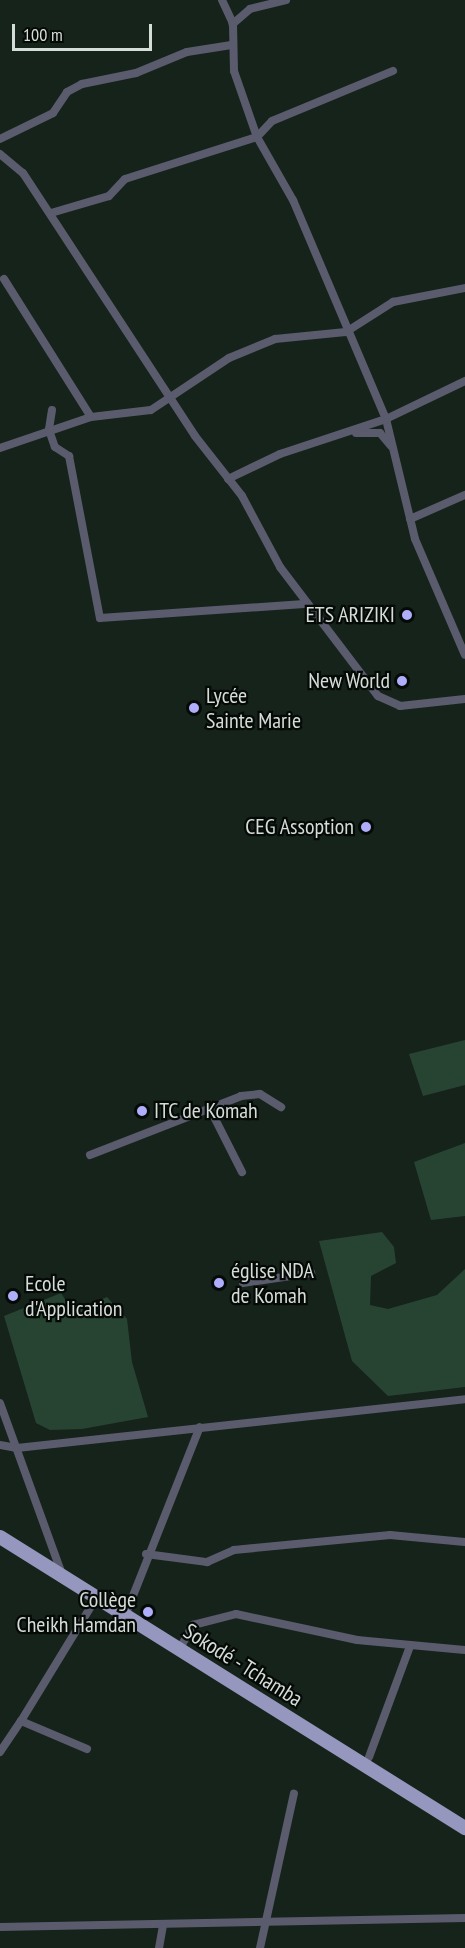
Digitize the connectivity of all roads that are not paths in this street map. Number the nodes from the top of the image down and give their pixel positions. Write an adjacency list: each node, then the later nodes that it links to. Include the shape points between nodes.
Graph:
1 (222, 0): 3 (street)
2 (286, 0): 3 (street, via 250,9)
3 (233, 24): 4 (street)
4 (231, 45): 6 (street); 7 (street, via 187,52 136,73 82,84 67,92 52,112)
5 (393, 71): 6 (street, via 272,120)
6 (257, 137): 9 (street, via 125,179 109,196); 12 (street, via 293,200)
7 (0, 139)
8 (0, 154): 9 (street, via 24,173)
9 (51, 213): 14 (street)
10 (4, 279): 16 (street)
11 (465, 288): 12 (street, via 393,302)
12 (346, 332): 14 (street, via 275,339 228,358); 17 (street)
13 (465, 381): 17 (street)
14 (175, 399): 16 (street, via 151,410); 22 (street, via 195,436)
15 (52, 410): 18 (street)
16 (91, 417): 18 (street)
17 (386, 419): 19 (street); 21 (street)
18 (49, 430): 20 (street); 25 (street, via 55,447 69,456 100,618)
19 (332, 437): 21 (street, via 380,433); 22 (street)
20 (0, 448)
21 (393, 450): 24 (street)
22 (228, 479): 25 (street)
23 (465, 495): 24 (street)
24 (410, 519): 26 (street, via 437,599)
25 (308, 604): 27 (street, via 378,696 400,706)
26 (465, 655)
27 (465, 699)
28 (209, 1107): 29 (street, via 261,1094); 30 (street); 31 (street)
29 (281, 1107)
30 (90, 1155)
31 (242, 1172)
32 (311, 1273): 33 (street)
33 (243, 1283)
34 (465, 1399): 36 (street)
35 (0, 1402): 38 (street)
36 (200, 1427): 38 (street); 41 (street)
37 (0, 1445): 38 (street)
38 (17, 1448): 42 (street)
39 (0, 1537): 42 (main road, Sokodé - Tchamba)
40 (465, 1542): 41 (street, via 390,1535 234,1550 207,1562)
41 (146, 1554): 44 (street)
42 (63, 1577): 43 (main road, Sokodé - Tchamba)
43 (96, 1598): 44 (main road, Sokodé - Tchamba); 48 (street)
44 (125, 1616): 46 (main road, Sokodé - Tchamba)
45 (410, 1646): 46 (street, via 236,1614 193,1625); 47 (street); 51 (street)
46 (179, 1650): 53 (main road, Sokodé - Tchamba)
47 (465, 1650)
48 (21, 1721): 49 (street); 50 (street)
49 (87, 1749)
50 (0, 1752)
51 (369, 1757)
52 (294, 1794): 55 (street)
53 (465, 1828)
54 (465, 1918): 55 (street)
55 (264, 1924): 56 (street); 59 (street)
56 (163, 1925): 57 (street); 58 (street)
57 (0, 1927)
58 (159, 1948)
59 (260, 1948)

